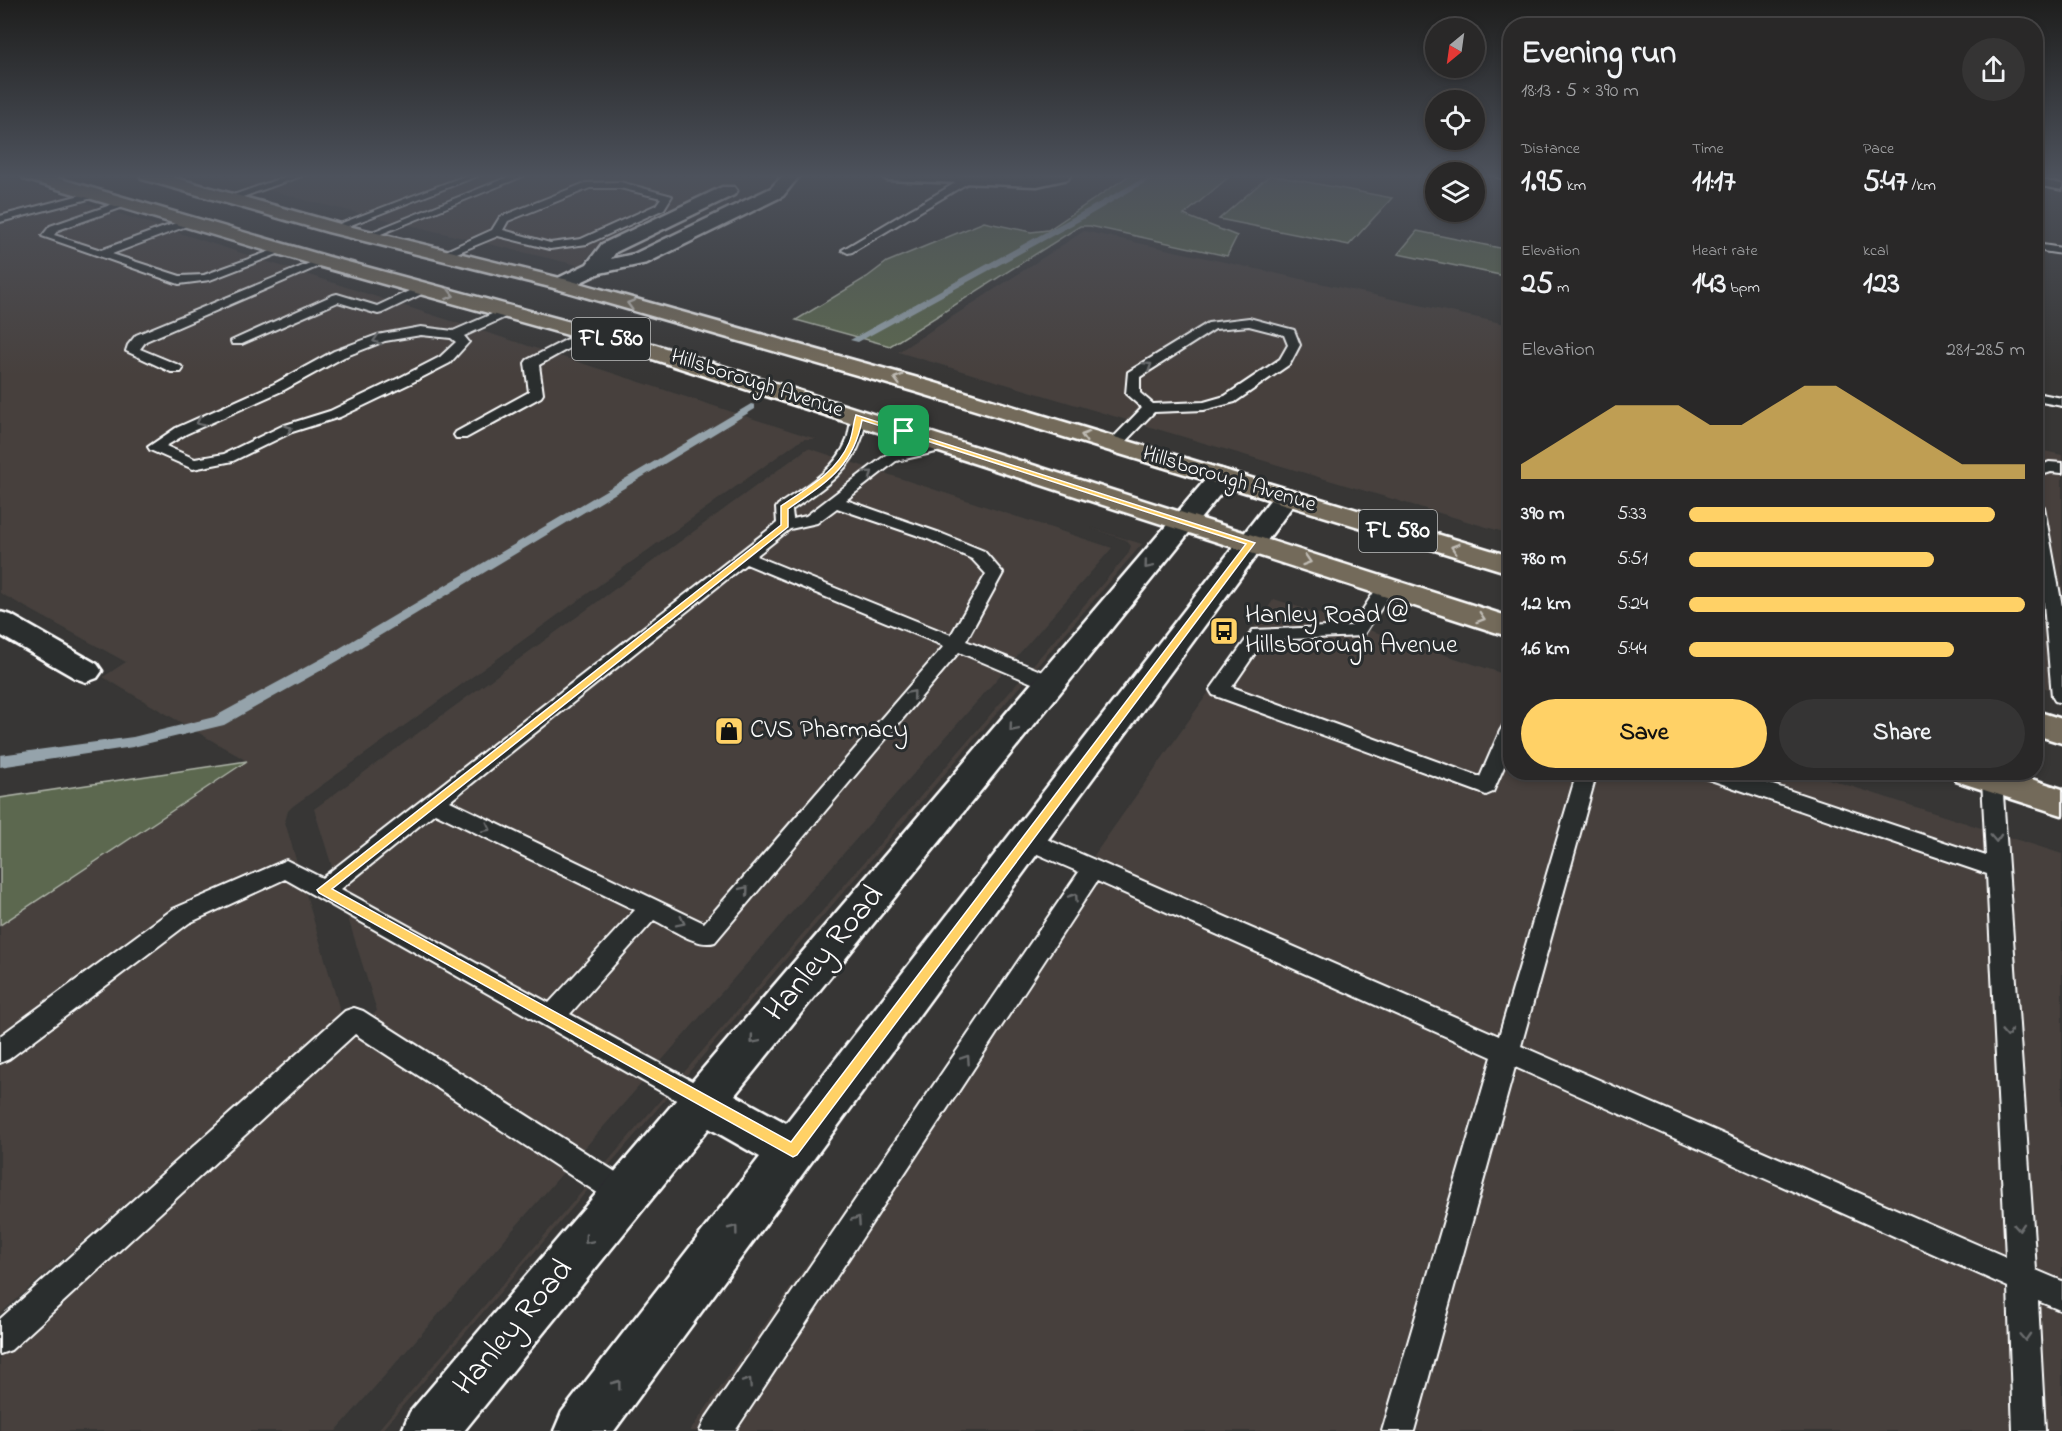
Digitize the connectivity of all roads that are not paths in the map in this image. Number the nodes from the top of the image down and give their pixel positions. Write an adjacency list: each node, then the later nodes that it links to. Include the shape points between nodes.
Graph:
1 (65, 242): 17 (lane)
2 (135, 242): 17 (lane)
3 (254, 242): 14 (main road, Hillsborough Avenue / FL 580)
4 (360, 242): 12 (main road)
5 (391, 242): 12 (main road, Hillsborough Avenue / FL 580)
6 (474, 242): 18 (lane)
7 (533, 242): 8 (lane, via 549,246)
8 (583, 242)
9 (622, 242): 20 (main road, via 609,248)
10 (675, 242): 20 (main road, via 640,259)
11 (862, 242): 15 (lane)
12 (416, 248): 18 (main road, Hillsborough Avenue / FL 580)
13 (2043, 248): 16 (lane)
14 (282, 250): 17 (lane, via 206,278 179,280); 19 (main road, Hillsborough Avenue / FL 580)
15 (848, 250)
16 (2062, 251)
17 (102, 254)
18 (443, 255): 21 (main road, Hillsborough Avenue / FL 580)
19 (322, 261): 21 (main road, via 420,270 516,294); 22 (main road, Hillsborough Avenue / FL 580); 27 (lane, via 141,338 134,345 133,351 141,356)
20 (594, 268): 21 (main road)
21 (561, 284): 33 (main road, Hillsborough Avenue / FL 580, one-way to 21)
22 (424, 288): 23 (main road, Hillsborough Avenue / FL 580, one-way to 23); 26 (lane, via 378,310 337,298)
23 (508, 311): 24 (main road, Hillsborough Avenue / FL 580); 25 (lane)
24 (587, 333): 31 (main road, Hillsborough Avenue / FL 580); 32 (lane, via 532,363 536,394)
25 (455, 335): 25 (lane, one-way to 25, via 421,331 382,338 339,354 155,447 193,464 228,458 287,429 335,414 444,360 463,342)
26 (237, 341)
27 (176, 369)
28 (2043, 398): 29 (lane)
29 (2062, 402)
30 (1150, 408): 30 (lane, one-way to 30, via 1133,394 1133,375 1212,326 1249,322 1290,333 1294,345 1286,360 1230,399 1204,406); 33 (lane)
31 (859, 417): 34 (main road, Hillsborough Avenue / FL 580); 41 (lane, via 854,441 845,458 825,479 784,508)
32 (461, 435)
33 (1114, 445): 37 (main road, Hillsborough Avenue / FL 580)
34 (949, 446): 39 (lane, one-way to 34, via 891,458); 40 (main road, Hillsborough Avenue / FL 580)
35 (2062, 468): 36 (lane)
36 (2043, 470)
37 (1221, 477): 38 (main road, Hillsborough Avenue / FL 580); 40 (main road, Hanley Road)
38 (1286, 497): 43 (main road); 45 (main road, Hillsborough Avenue / FL 580, one-way to 38)
39 (833, 501): 41 (lane, via 811,520); 50 (lane, via 978,555 995,573)
40 (1186, 521): 43 (main road, Hillsborough Avenue / FL 580); 52 (main road, Hanley Road, one-way to 52)
41 (785, 525): 44 (lane)
42 (2043, 536): 47 (lane)
43 (1251, 543): 46 (main road, Hillsborough Avenue / FL 580, one-way to 46); 63 (main road)
44 (745, 558): 50 (lane); 62 (lane)
45 (1503, 563)
46 (1386, 587): 49 (main road, Hillsborough Avenue / FL 580, one-way to 49); 56 (lane, via 1357,632 1259,634 1220,690 1486,787)
47 (2057, 594): 53 (lane)
48 (0, 622): 51 (main road)
49 (1503, 625)
50 (955, 645): 52 (lane); 67 (lane, one-way to 50, via 707,935)
51 (86, 671)
52 (1051, 683): 71 (main road, Hanley Road, one-way to 71)
53 (2062, 696)
54 (2043, 725): 55 (main road)
55 (2062, 731)
56 (1503, 747)
57 (1585, 780): 70 (lane)
58 (1734, 780): 65 (lane)
59 (1981, 780): 65 (lane, one-way to 65)
60 (1993, 780): 61 (main road)
61 (2062, 802)
62 (434, 803): 66 (lane); 67 (lane, one-way to 67)
63 (1027, 840): 64 (lane); 72 (main road)
64 (1093, 869): 70 (lane); 79 (lane, one-way to 64)
65 (1997, 869): 74 (lane, one-way to 74)
66 (323, 890): 68 (lane); 69 (lane, via 286,869 181,916)
67 (651, 908): 68 (lane)
68 (552, 1017): 71 (lane)
69 (0, 1051)
70 (1507, 1051): 74 (lane); 80 (lane)
71 (703, 1101): 72 (main road); 73 (main road, Hanley Road)
72 (793, 1151): 78 (main road, one-way to 72)
73 (626, 1195): 76 (lane, via 354,1019); 77 (main road, Hanley Road, one-way to 77)
74 (2022, 1278): 75 (lane); 81 (lane, one-way to 81)
75 (2062, 1296)
76 (0, 1339)
77 (436, 1429)
78 (581, 1431)
79 (716, 1431)
80 (1398, 1431)
81 (2029, 1431)

